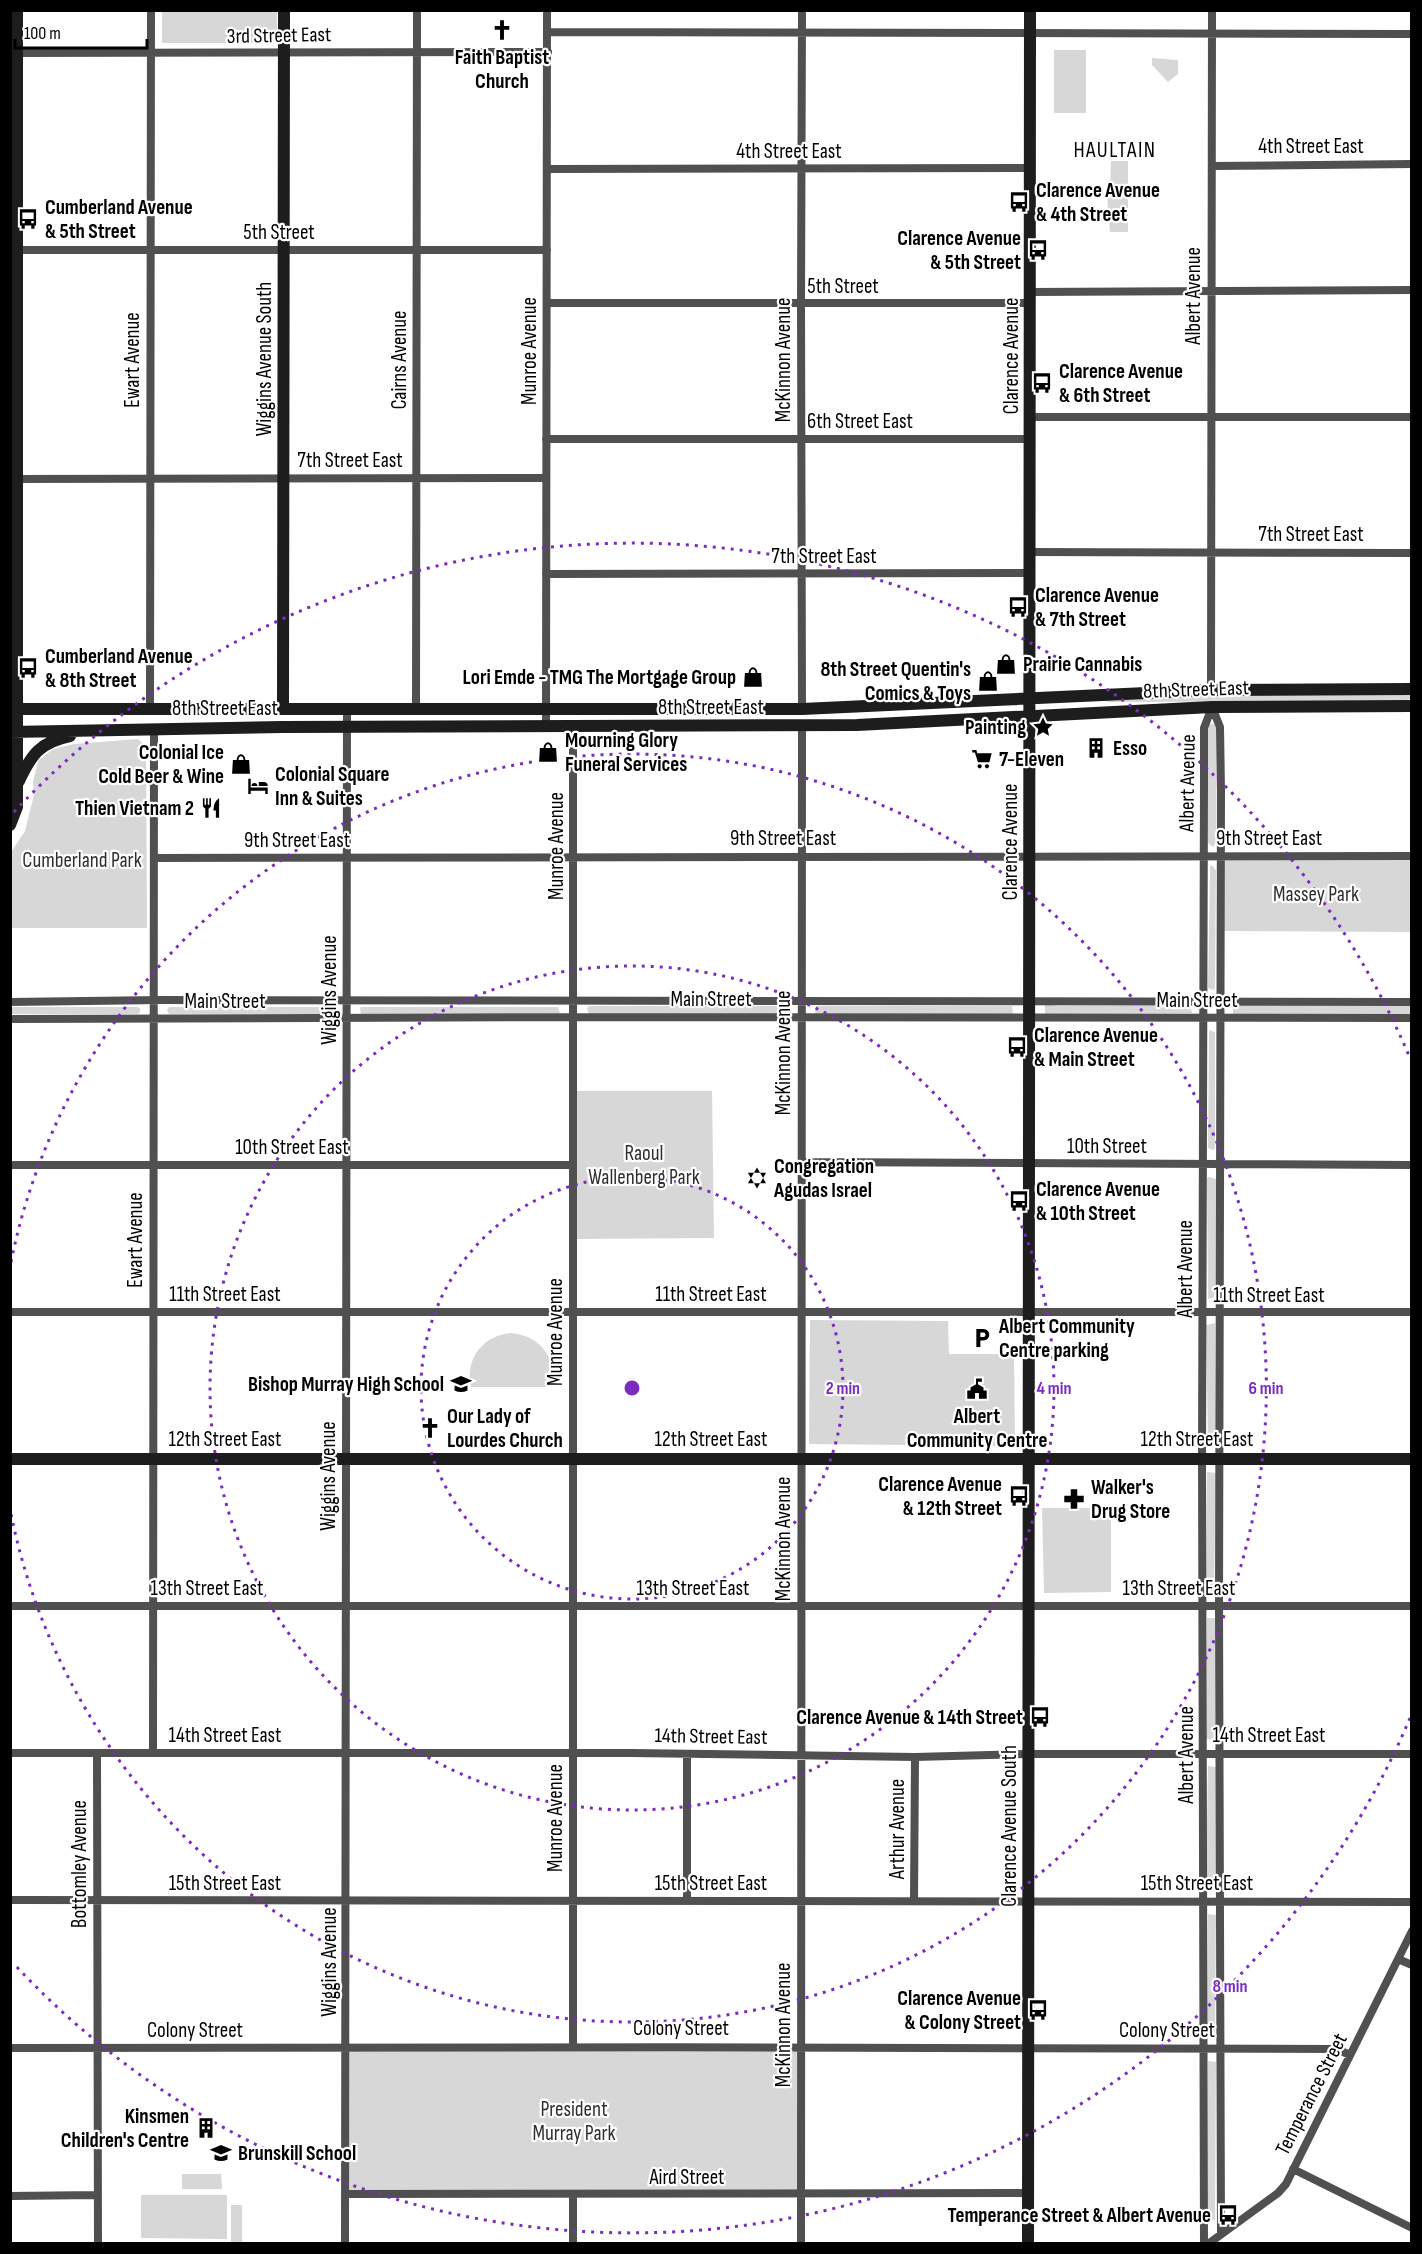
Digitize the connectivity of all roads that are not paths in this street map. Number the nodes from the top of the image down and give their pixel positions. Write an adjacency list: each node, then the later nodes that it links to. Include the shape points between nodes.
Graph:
1 (17, 10): 15 (main road)
2 (151, 10): 16 (street, Ewart Avenue)
3 (284, 10): 17 (main road, Wiggins Avenue South)
4 (417, 10): 18 (street, Cairns Avenue)
5 (547, 10): 9 (street, Munroe Avenue)
6 (802, 10): 10 (street, McKinnon Avenue)
7 (1030, 10): 11 (main road, Clarence Avenue)
8 (1212, 10): 12 (street, Albert Avenue)
9 (547, 32): 10 (street); 14 (street, Munroe Avenue)
10 (802, 32): 11 (street); 23 (street, McKinnon Avenue)
11 (1030, 33): 12 (street); 21 (main road, Clarence Avenue)
12 (1212, 34): 13 (street); 20 (street, Albert Avenue)
13 (1412, 34)
14 (548, 52): 18 (street, 3rd Street East); 22 (street, Munroe Avenue)
15 (14, 53): 16 (street, 3rd Street East); 24 (main road)
16 (150, 53): 17 (street, 3rd Street East); 27 (street, Ewart Avenue)
17 (284, 53): 18 (street, 3rd Street East); 28 (main road, Wiggins Avenue South)
18 (417, 53): 25 (street, Cairns Avenue)
19 (1412, 164): 20 (street, 4th Street East)
20 (1212, 166): 29 (street, Albert Avenue)
21 (1030, 168): 23 (street, 4th Street East); 31 (main road, Clarence Avenue)
22 (548, 169): 23 (street, 4th Street East); 26 (street, Munroe Avenue)
23 (802, 169): 33 (street, McKinnon Avenue)
24 (14, 250): 27 (street, 5th Street); 44 (main road)
25 (417, 250): 26 (street, 5th Street); 28 (street, 5th Street); 42 (street, Cairns Avenue)
26 (547, 250): 32 (street, Munroe Avenue)
27 (150, 251): 28 (street, 5th Street); 40 (street, Ewart Avenue)
28 (284, 251): 41 (main road, Wiggins Avenue South)
29 (1211, 290): 30 (street, 5th Street); 31 (street, 5th Street); 35 (street, Albert Avenue)
30 (1412, 290)
31 (1030, 297): 33 (street, 5th Street); 34 (main road, Clarence Avenue)
32 (547, 303): 33 (street, 5th Street); 37 (street, Munroe Avenue)
33 (801, 304): 38 (street, McKinnon Avenue)
34 (1030, 417): 35 (street); 39 (main road, Clarence Avenue)
35 (1211, 417): 36 (street); 45 (street, Albert Avenue)
36 (1412, 417)
37 (546, 439): 38 (street, 6th Street East); 43 (street, Munroe Avenue)
38 (801, 439): 39 (street, 6th Street East); 50 (street, McKinnon Avenue)
39 (1030, 439): 46 (main road, Clarence Avenue)
40 (149, 478): 41 (street, 7th Street East); 44 (street, 7th Street East); 58 (street, Ewart Avenue)
41 (283, 478): 42 (street, 7th Street East); 56 (main road, Wiggins Avenue South)
42 (417, 478): 43 (street, 7th Street East); 60 (street, Cairns Avenue)
43 (546, 478): 49 (street, Munroe Avenue)
44 (13, 479): 57 (main road)
45 (1210, 551): 46 (street, 7th Street East); 47 (street, 7th Street East); 52 (street, Albert Avenue)
46 (1029, 552): 48 (main road, Clarence Avenue)
47 (1412, 552)
48 (1029, 573): 50 (street, 7th Street East); 53 (main road, Clarence Avenue)
49 (546, 574): 50 (street, 7th Street East); 61 (street, Munroe Avenue)
50 (802, 575): 62 (street, McKinnon Avenue)
51 (1412, 689): 52 (main road, 8th Street East)
52 (1211, 690): 53 (main road, 8th Street East)
53 (1030, 698): 62 (main road, 8th Street East); 63 (main road, Clarence Avenue)
54 (1412, 706): 55 (main road, 8th Street East)
55 (1212, 707): 63 (main road, 8th Street East); 75 (street, Albert Avenue, via 1204,728); 76 (street, Albert Avenue, via 1221,727)
56 (283, 708): 58 (main road, 8th Street East); 59 (main road, 8th Street East)
57 (14, 709): 58 (main road, 8th Street East); 69 (main road)
58 (150, 709)
59 (347, 709): 60 (main road, 8th Street East); 65 (street, Wiggins Avenue)
60 (416, 709): 61 (main road, 8th Street East)
61 (546, 709): 62 (main road, 8th Street East); 66 (street, Munroe Avenue)
62 (802, 709)
63 (1029, 715): 64 (main road, 8th Street East); 74 (main road, Clarence Avenue)
64 (802, 726): 67 (main road, 8th Street East); 73 (street, McKinnon Avenue)
65 (347, 727): 66 (main road, 8th Street East); 68 (main road, 8th Street East); 80 (street, Wiggins Avenue)
66 (546, 727): 67 (main road, 8th Street East)
67 (573, 727): 78 (street, Munroe Avenue)
68 (154, 728): 70 (main road, 8th Street East); 79 (street, Ewart Avenue)
69 (14, 732): 70 (main road, 8th Street East); 71 (main road)
70 (93, 732): 71 (main road, via 41,747)
71 (17, 785): 72 (main road, via 17,807)
72 (10, 825)
73 (801, 856): 74 (street, 9th Street East); 78 (street, 9th Street East); 85 (street, McKinnon Avenue)
74 (1029, 856): 75 (street, 9th Street East); 86 (main road, Clarence Avenue)
75 (1204, 856): 76 (street, 9th Street East); 88 (street, Albert Avenue)
76 (1221, 856): 77 (street, 9th Street East); 89 (street, Albert Avenue)
77 (1412, 856)
78 (573, 857): 80 (street, 9th Street East); 84 (street, Munroe Avenue)
79 (154, 858): 80 (street, 9th Street East); 81 (street, Ewart Avenue)
80 (347, 858): 82 (street, Wiggins Avenue)
81 (153, 1000): 82 (street, Main Street); 83 (street, Main Street); 95 (street, Ewart Avenue)
82 (347, 1001): 84 (street, Main Street); 98 (street, Wiggins Avenue)
83 (10, 1002)
84 (574, 1002): 85 (street, Main Street); 90 (street, Munroe Avenue)
85 (801, 1002): 86 (street, Main Street); 91 (street, McKinnon Avenue)
86 (1030, 1002): 88 (street, Main Street); 92 (main road, Clarence Avenue)
87 (1412, 1002): 89 (street, Main Street)
88 (1204, 1003): 89 (street, Main Street); 96 (street, Albert Avenue)
89 (1220, 1003): 93 (street, Albert Avenue)
90 (574, 1017): 91 (street, Main Street); 98 (street, Main Street); 105 (street, Munroe Avenue)
91 (801, 1017): 92 (street, Main Street); 99 (street, McKinnon Avenue)
92 (1030, 1017): 96 (street, Main Street); 100 (main road, Clarence Avenue)
93 (1220, 1017): 96 (street, Main Street); 97 (street, Main Street); 102 (street, Albert Avenue)
94 (10, 1018): 95 (street, Main Street)
95 (154, 1018): 98 (street, Main Street); 104 (street, Ewart Avenue)
96 (1204, 1018): 101 (street, Albert Avenue)
97 (1412, 1018)
98 (346, 1019): 107 (street, Wiggins Avenue)
99 (802, 1162): 100 (street, 10th Street); 112 (street, McKinnon Avenue)
100 (1029, 1164): 101 (street, 10th Street); 113 (main road, Clarence Avenue)
101 (1203, 1164): 102 (street, 10th Street); 115 (street, Albert Avenue)
102 (1220, 1164): 106 (street, 10th Street); 116 (street, Albert Avenue)
103 (10, 1165): 104 (street, 10th Street East)
104 (154, 1165): 107 (street, 10th Street East); 111 (street, Ewart Avenue)
105 (573, 1165): 107 (street, 10th Street East); 109 (street, Munroe Avenue)
106 (1412, 1165)
107 (347, 1166): 108 (street, Wiggins Avenue)
108 (347, 1311): 109 (street, 11th Street East); 111 (street, 11th Street East); 118 (street, Wiggins Avenue)
109 (573, 1311): 112 (street, 11th Street East); 119 (street, Munroe Avenue)
110 (10, 1312): 111 (street, 11th Street East)
111 (153, 1312): 117 (street, Ewart Avenue)
112 (802, 1312): 113 (street, 11th Street East); 124 (street, McKinnon Avenue)
113 (1029, 1312): 115 (street, 11th Street East); 120 (main road, Clarence Avenue)
114 (1412, 1312): 116 (street, 11th Street East)
115 (1203, 1313): 116 (street, 11th Street East); 121 (street, Albert Avenue)
116 (1220, 1313): 122 (street, Albert Avenue)
117 (153, 1458): 118 (main road, 12th Street East); 123 (main road, 12th Street East); 130 (street, Ewart Avenue)
118 (347, 1458): 119 (main road, 12th Street East); 126 (street, Wiggins Avenue)
119 (573, 1458): 124 (main road, 12th Street East); 131 (street, Munroe Avenue)
120 (1029, 1458): 121 (main road, 12th Street East); 124 (main road, 12th Street East); 128 (main road, Clarence Avenue South)
121 (1202, 1458): 122 (main road, 12th Street East); 132 (street, Albert Avenue)
122 (1220, 1458): 125 (main road, 12th Street East); 133 (street, Albert Avenue)
123 (10, 1459)
124 (801, 1459): 127 (street, McKinnon Avenue)
125 (1412, 1459)
126 (346, 1605): 130 (street, 13th Street East); 131 (street, 13th Street East); 137 (street, Wiggins Avenue)
127 (801, 1605): 128 (street, 13th Street East); 131 (street, 13th Street East); 145 (street, McKinnon Avenue)
128 (1029, 1605): 132 (street, 13th Street East); 143 (main road, Clarence Avenue South)
129 (10, 1606): 130 (street, 13th Street East)
130 (154, 1606): 136 (street, Ewart Avenue)
131 (573, 1606): 141 (street, Munroe Avenue)
132 (1203, 1606): 133 (street, 13th Street East); 138 (street, Albert Avenue)
133 (1219, 1606): 134 (street, 13th Street East); 139 (street, Albert Avenue)
134 (1412, 1606)
135 (10, 1753): 140 (street, 14th Street East)
136 (153, 1753): 137 (street, 14th Street East); 140 (street, 14th Street East)
137 (346, 1753): 141 (street, 14th Street East); 153 (street, Wiggins Avenue)
138 (1204, 1753): 139 (street, 14th Street East); 143 (street, 14th Street East); 155 (street, Albert Avenue)
139 (1219, 1753): 144 (street, 14th Street East); 156 (street, Albert Avenue)
140 (97, 1754): 152 (street, Bottomley Avenue)
141 (573, 1754): 142 (street, 14th Street East); 148 (street, Munroe Avenue)
142 (687, 1754): 145 (street, 14th Street East); 154 (street)
143 (1028, 1754): 146 (street, 14th Street East); 151 (main road, Clarence Avenue South)
144 (1412, 1754)
145 (802, 1755): 146 (street, 14th Street East); 149 (street, McKinnon Avenue)
146 (915, 1757): 150 (street, Arthur Avenue)
147 (10, 1900): 152 (street, 15th Street East)
148 (573, 1900): 153 (street, 15th Street East); 154 (street, 15th Street East); 161 (street, Munroe Avenue)
149 (801, 1900): 150 (street, 15th Street East); 154 (street, 15th Street East); 165 (street, McKinnon Avenue)
150 (915, 1900): 151 (street, 15th Street East)
151 (1028, 1900): 155 (street, 15th Street East); 166 (main road, Clarence Avenue South)
152 (97, 1901): 153 (street, 15th Street East); 163 (street, Bottomley Avenue)
153 (347, 1901): 164 (street, Wiggins Avenue)
154 (687, 1901)
155 (1203, 1902): 156 (street, 15th Street East); 167 (street, Albert Avenue)
156 (1220, 1902): 157 (street, 15th Street East); 168 (street, Albert Avenue)
157 (1412, 1902)
158 (1412, 1931): 159 (street, Temperance Street)
159 (1398, 1959): 160 (street); 169 (street, Temperance Street)
160 (1412, 1965)
161 (573, 2046): 164 (street, Colony Street); 165 (street, Colony Street)
162 (10, 2048): 163 (street, Colony Street)
163 (97, 2048): 164 (street, Colony Street); 174 (street, Bottomley Avenue)
164 (347, 2048): 172 (street, Wiggins Avenue)
165 (801, 2048): 166 (street, Colony Street); 173 (street, McKinnon Avenue)
166 (1028, 2048): 167 (street, Colony Street); 171 (main road, Clarence Avenue South)
167 (1203, 2048): 168 (street, Colony Street); 184 (street, Albert Avenue)
168 (1220, 2048): 169 (street, Colony Street, via 1336,2049); 178 (street, Albert Avenue)
169 (1350, 2055): 170 (street, Temperance Street)
170 (1293, 2169): 177 (street); 178 (street, Temperance Street, via 1278,2193)
171 (1028, 2193): 173 (street, Aird Street); 183 (main road, Clarence Avenue South)
172 (347, 2194): 175 (street, Aird Street); 180 (street, Wiggins Avenue)
173 (801, 2194): 175 (street, Aird Street); 182 (street, McKinnon Avenue)
174 (98, 2195): 176 (street); 179 (street, Bottomley Avenue)
175 (573, 2195): 181 (street)
176 (10, 2196)
177 (1412, 2228)
178 (1221, 2233): 184 (street, Temperance Street)
179 (98, 2244)
180 (345, 2244)
181 (573, 2244)
182 (801, 2244)
183 (1028, 2244)
184 (1206, 2244)

